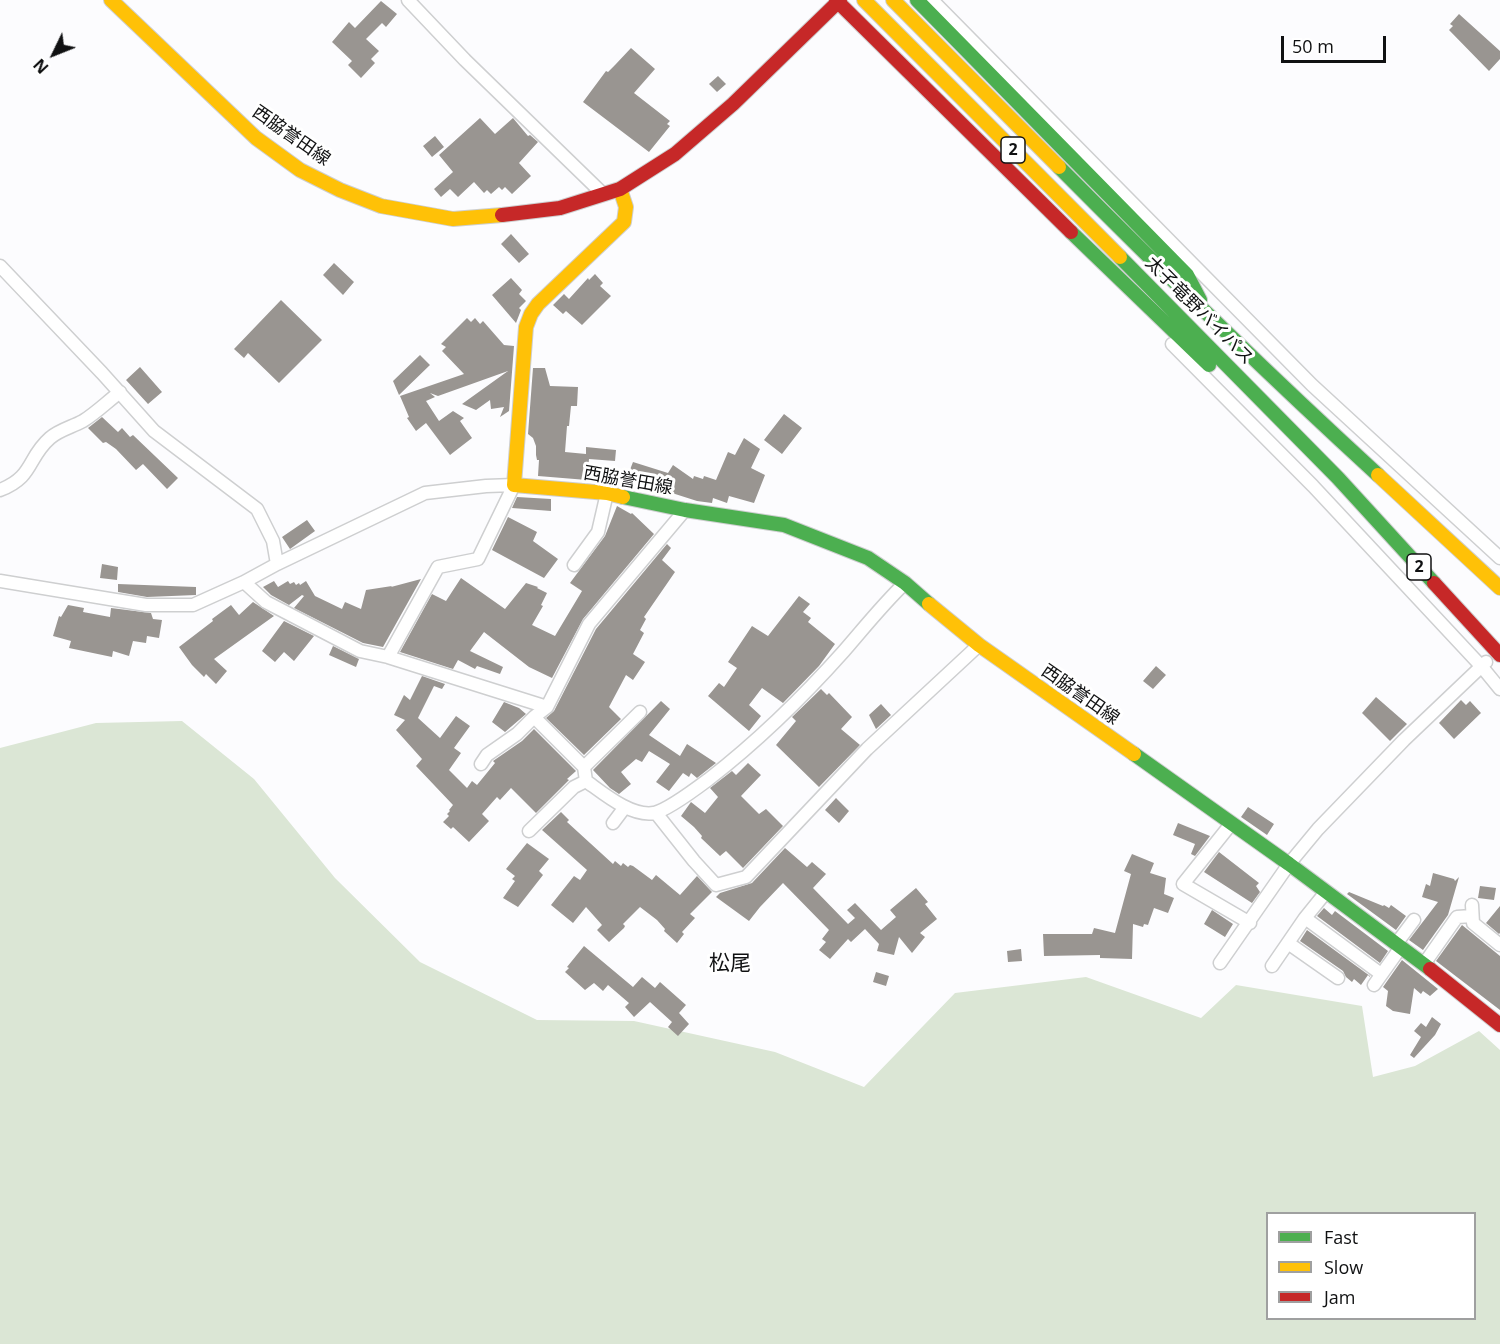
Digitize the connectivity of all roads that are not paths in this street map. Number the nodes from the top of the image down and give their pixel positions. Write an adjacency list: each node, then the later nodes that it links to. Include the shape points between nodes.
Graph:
1 (111, 0): 9 (main road, 西脇誉田線, via 256,138 300,170 340,190 381,206 453,219 560,208)
2 (408, 0): 9 (street)
3 (864, 0): 13 (main road, 太子竜野バイパス / 2)
4 (893, 0): 11 (main road, 太子竜野バイパス / 2)
5 (917, 0): 11 (main road, via 1186,275)
6 (932, 0): 18 (street, via 1312,385)
7 (834, 2): 8 (main road, 西脇誉田線, via 733,104 675,154); 13 (main road, via 1173,333); 27 (street)
8 (620, 189): 9 (main road, 西脇誉田線); 14 (main road, via 626,207 624,222 538,304 526,327)
9 (603, 194)
10 (0, 266): 12 (street)
11 (1206, 311): 24 (main road, 太子竜野バイパス / 2)
12 (120, 392): 15 (street, via 82,421 52,436 40,448 26,474); 19 (street, via 154,431 257,509 273,542)
13 (1338, 478): 27 (main road, 太子竜野バイパス / 2)
14 (514, 485): 16 (main road, 西脇誉田線); 19 (street, via 425,493); 26 (street, via 478,559 438,567)
15 (0, 490)
16 (607, 493): 17 (main road, 西脇誉田線); 20 (street, via 598,532)
17 (685, 510): 23 (main road, 西脇誉田線, via 784,525 868,558); 29 (street, via 590,624)
18 (1500, 558)
19 (278, 564): 22 (street)
20 (574, 565)
21 (0, 581): 22 (street, via 146,605 193,605)
22 (244, 582): 26 (street, via 266,602 360,651)
23 (905, 583): 25 (main road, 西脇誉田線); 36 (street, via 792,707 739,756)
24 (1500, 588)
25 (979, 645): 36 (street, via 867,749 746,877 716,885); 38 (main road, 西脇誉田線)
26 (388, 657): 29 (street)
27 (1490, 661): 28 (street); 40 (street, via 1404,740)
28 (1500, 689)
29 (547, 707): 31 (street)
30 (640, 712): 33 (street)
31 (534, 717): 32 (street); 33 (street)
32 (481, 764)
33 (584, 767): 34 (street)
34 (586, 781): 35 (street); 39 (street, via 574,787)
35 (625, 807): 36 (street); 37 (street)
36 (656, 813)
37 (613, 822)
38 (1231, 824): 40 (main road, 西脇誉田線); 44 (street, via 1184,884)
39 (529, 831)
40 (1289, 864): 41 (main road, 西脇誉田線); 44 (street)
41 (1326, 892): 42 (street); 46 (main road, 西脇誉田線)
42 (1305, 918): 45 (street); 46 (street, via 1378,980)
43 (1414, 920): 46 (street)
44 (1250, 923): 48 (street)
45 (1288, 943): 50 (street); 51 (street)
46 (1398, 945): 49 (main road, 西脇誉田線)
47 (1500, 945): 49 (street, via 1473,923 1472,910 1457,917)
48 (1220, 963)
49 (1424, 964): 52 (main road, 西脇誉田線)
50 (1272, 966)
51 (1338, 978)
52 (1500, 1025)

